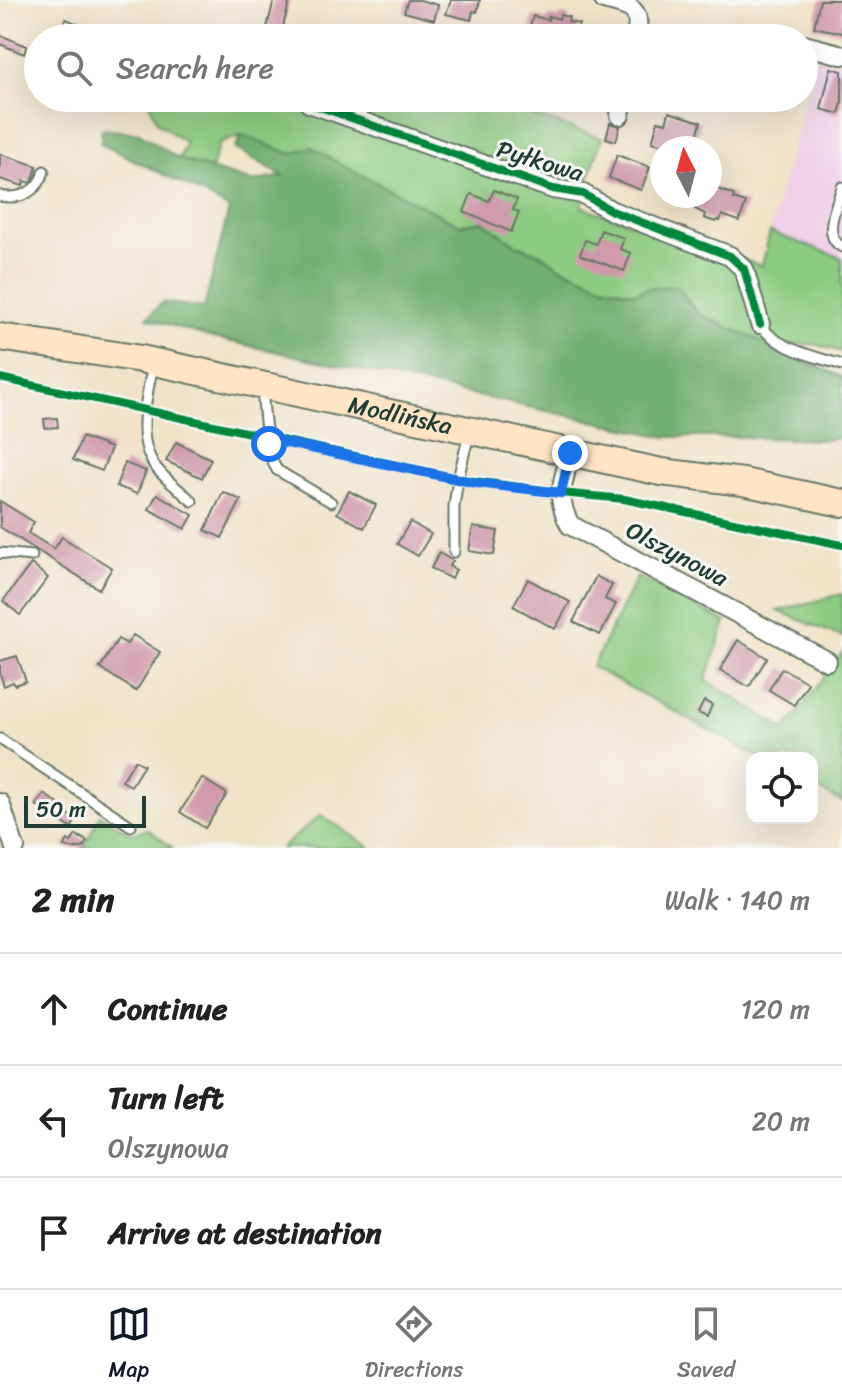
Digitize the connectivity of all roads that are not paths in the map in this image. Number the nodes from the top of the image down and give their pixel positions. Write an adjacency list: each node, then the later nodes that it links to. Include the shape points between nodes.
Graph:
1 (604, 0): 2 (street, via 628,6)
2 (639, 24)
3 (818, 49): 4 (street)
4 (842, 55)
5 (335, 112): 11 (street, Pyłkowa, via 553,189 583,194 612,211 730,256 744,269)
6 (44, 171): 8 (lane, via 41,183 29,192)
7 (842, 187): 9 (lane, via 831,231)
8 (0, 196)
9 (842, 247)
10 (0, 321): 13 (main road, Modlińska)
11 (760, 324): 14 (lane, via 787,346)
12 (0, 337): 13 (main road, Modlińska)
13 (148, 361): 15 (main road, Modlińska); 19 (lane, via 143,415 147,450 154,465)
14 (842, 365)
15 (262, 385): 16 (main road, Modlińska); 20 (lane, via 273,465)
16 (470, 431): 17 (main road, Modlińska); 23 (lane, via 454,506)
17 (570, 453): 18 (main road, Modlińska); 26 (street, Olszynowa, via 560,498 570,525)
18 (661, 472): 21 (main road, Modlińska); 22 (main road, Modlińska)
19 (192, 501)
20 (331, 502)
21 (842, 503)
22 (842, 520)
23 (454, 552)
24 (0, 553): 25 (lane)
25 (32, 556)
26 (827, 661)
27 (0, 739): 29 (lane)
28 (0, 803): 30 (street)
29 (131, 826)
30 (15, 848)

